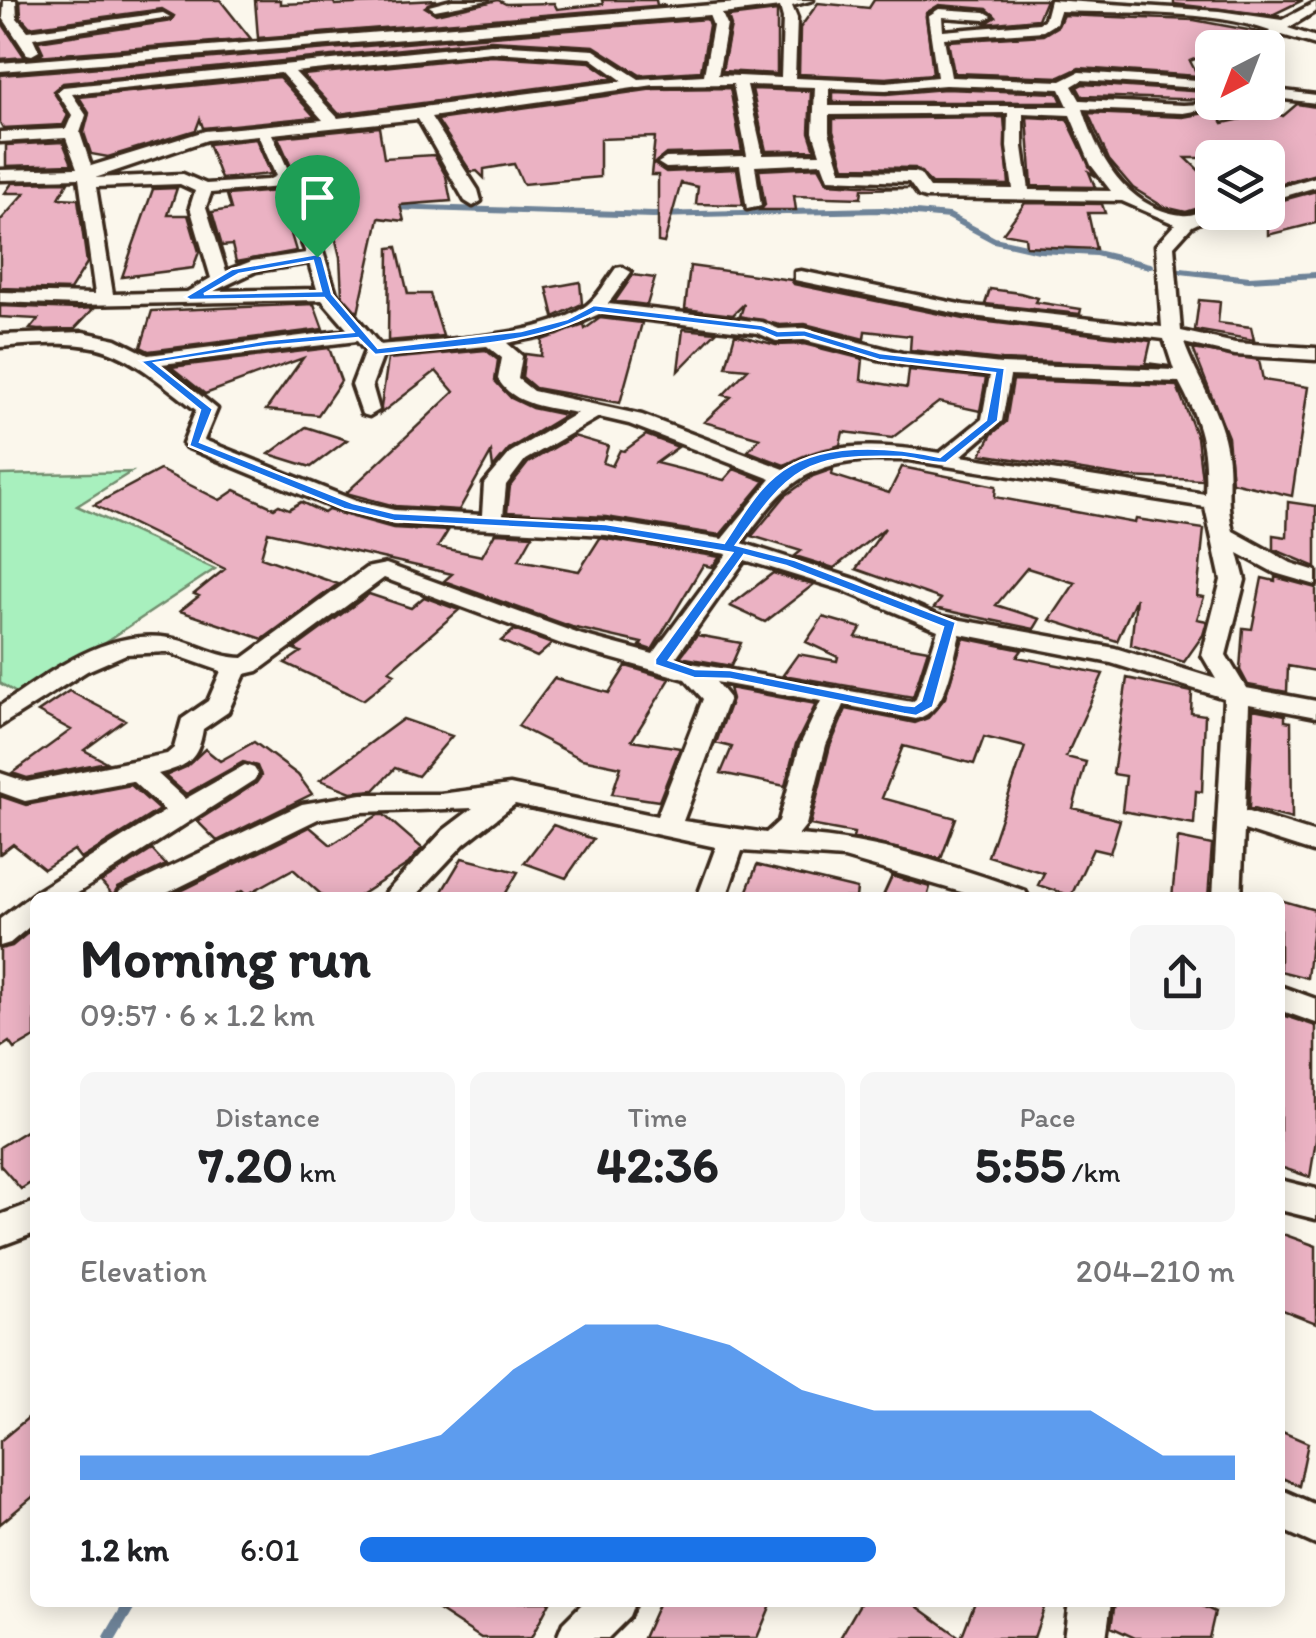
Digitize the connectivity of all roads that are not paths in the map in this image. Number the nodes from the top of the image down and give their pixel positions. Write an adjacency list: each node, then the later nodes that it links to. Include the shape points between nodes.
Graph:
1 (10, 0): 16 (street, via 10,18)
2 (482, 0): 5 (street)
3 (807, 0): 4 (street)
4 (789, 2): 10 (street); 29 (street)
5 (433, 3): 14 (street)
6 (137, 4): 11 (street)
7 (695, 6): 10 (street); 13 (street)
8 (1316, 6): 12 (street)
9 (1054, 9): 12 (street, via 1219,15); 26 (street, via 1028,31 937,35)
10 (714, 11): 24 (street, via 720,25)
11 (163, 18): 16 (street); 18 (street)
12 (1274, 26): 15 (street); 17 (street)
13 (469, 28): 14 (street); 19 (street)
14 (452, 30): 18 (street)
15 (1272, 30)
16 (26, 35): 20 (street, via 34,53)
17 (1316, 41)
18 (170, 42): 20 (street); 28 (street)
19 (491, 48): 22 (street); 32 (street, via 594,54)
20 (26, 64): 21 (street)
21 (0, 67)
22 (286, 69): 28 (street); 41 (street)
23 (1195, 77): 27 (street)
24 (710, 78): 25 (street); 32 (street)
25 (739, 80): 29 (street); 46 (street)
26 (945, 81): 30 (street); 33 (street)
27 (1172, 81): 31 (street); 33 (street, via 1079,76)
28 (169, 82): 43 (street, via 116,82 64,92 79,115)
29 (788, 82): 30 (street)
30 (822, 83): 39 (street)
31 (1195, 83)
32 (635, 84): 40 (street)
33 (1064, 85): 38 (street)
34 (1285, 96): 35 (street)
35 (1316, 99)
36 (1195, 107): 38 (street)
37 (1016, 108): 38 (street); 39 (street); 55 (street)
38 (1074, 108): 56 (street, via 1097,168)
39 (820, 111): 45 (street)
40 (422, 114): 41 (street); 57 (street)
41 (333, 122): 42 (street)
42 (262, 128): 49 (street, via 205,136); 50 (street)
43 (72, 133): 44 (street); 49 (street)
44 (0, 138)
45 (828, 158): 46 (street); 55 (street, via 834,176 914,177 925,193)
46 (752, 161): 47 (street); 58 (street)
47 (666, 163)
48 (6, 175): 49 (street); 53 (street)
49 (87, 178): 52 (street, via 182,179); 68 (street)
50 (285, 178): 52 (street, via 271,186); 61 (street)
51 (1316, 182): 54 (street)
52 (204, 189): 64 (street, via 198,207)
53 (0, 191)
54 (1285, 191)
55 (1022, 196): 56 (street)
56 (1122, 196): 60 (street)
57 (473, 201)
58 (753, 206)
59 (1195, 219): 60 (street)
60 (1186, 222): 70 (street, via 1165,245)
61 (317, 257): 64 (street, via 252,266); 65 (street)
62 (622, 272): 69 (street)
63 (801, 276): 70 (street, via 964,310)
64 (220, 280): 67 (street)
65 (327, 294): 67 (street); 71 (street)
66 (0, 297): 68 (street)
67 (190, 297): 68 (street)
68 (106, 298)
69 (594, 308): 72 (street, via 571,321); 77 (street, via 804,334 879,356)
70 (1172, 334): 75 (street, via 1234,349); 78 (street)
71 (361, 335): 74 (street); 76 (street)
72 (488, 338): 74 (street); 80 (street, via 512,356 508,379 514,389)
73 (0, 341): 76 (street, via 91,338)
74 (375, 351): 79 (street, via 362,385)
75 (1316, 354)
76 (145, 361): 84 (street, via 207,409 193,443 219,456 364,510)
77 (1001, 370): 78 (street); 81 (street, via 992,421)
78 (1186, 376): 83 (street, via 1217,454)
79 (370, 410)
80 (595, 411): 82 (street, via 692,439); 84 (street, via 518,456 494,484)
81 (942, 461): 82 (street, via 865,452 816,460); 83 (street)
82 (782, 476): 86 (street)
83 (1215, 502): 85 (street)
84 (492, 522): 86 (street, via 606,528)
85 (1220, 534): 87 (street); 93 (street, via 1232,580 1214,655)
86 (734, 548): 88 (street); 89 (street)
87 (1316, 578)
88 (950, 626): 92 (street, via 928,703 916,711); 93 (street, via 1116,656)
89 (660, 662): 90 (street, via 573,640 386,571 374,573 262,660); 91 (street)
90 (235, 667): 95 (street, via 170,645 129,645 98,655); 96 (street, via 219,706 191,725 186,752)
91 (694, 673): 92 (street); 102 (street, via 716,698)
92 (838, 694): 105 (street, via 812,745 792,826)
93 (1237, 694): 94 (street); 101 (street)
94 (1316, 709)
95 (0, 718)
96 (138, 772): 98 (street, via 25,792); 100 (street)
97 (245, 774): 100 (street)
98 (0, 782)
99 (510, 794): 102 (street); 107 (street, via 312,811); 108 (street, via 454,836)
100 (182, 812): 106 (street)
101 (1230, 816): 104 (street); 111 (street)
102 (666, 828): 103 (street)
103 (732, 841): 105 (street); 109 (street)
104 (1316, 842)
105 (768, 846): 110 (street, via 844,848)
106 (57, 892)
107 (143, 892)
108 (401, 892)
109 (714, 892)
110 (998, 892)
111 (1227, 892)
112 (30, 910): 113 (street)
113 (0, 935)
114 (1285, 1000): 115 (street)
115 (1316, 1011)
116 (1285, 1196): 117 (street)
117 (1316, 1204)
118 (30, 1219): 119 (street)
119 (0, 1232)
120 (1285, 1511): 121 (street)
121 (1316, 1525)
122 (609, 1607): 124 (street)
123 (1089, 1607): 125 (street)
124 (578, 1638)
125 (1084, 1638)

